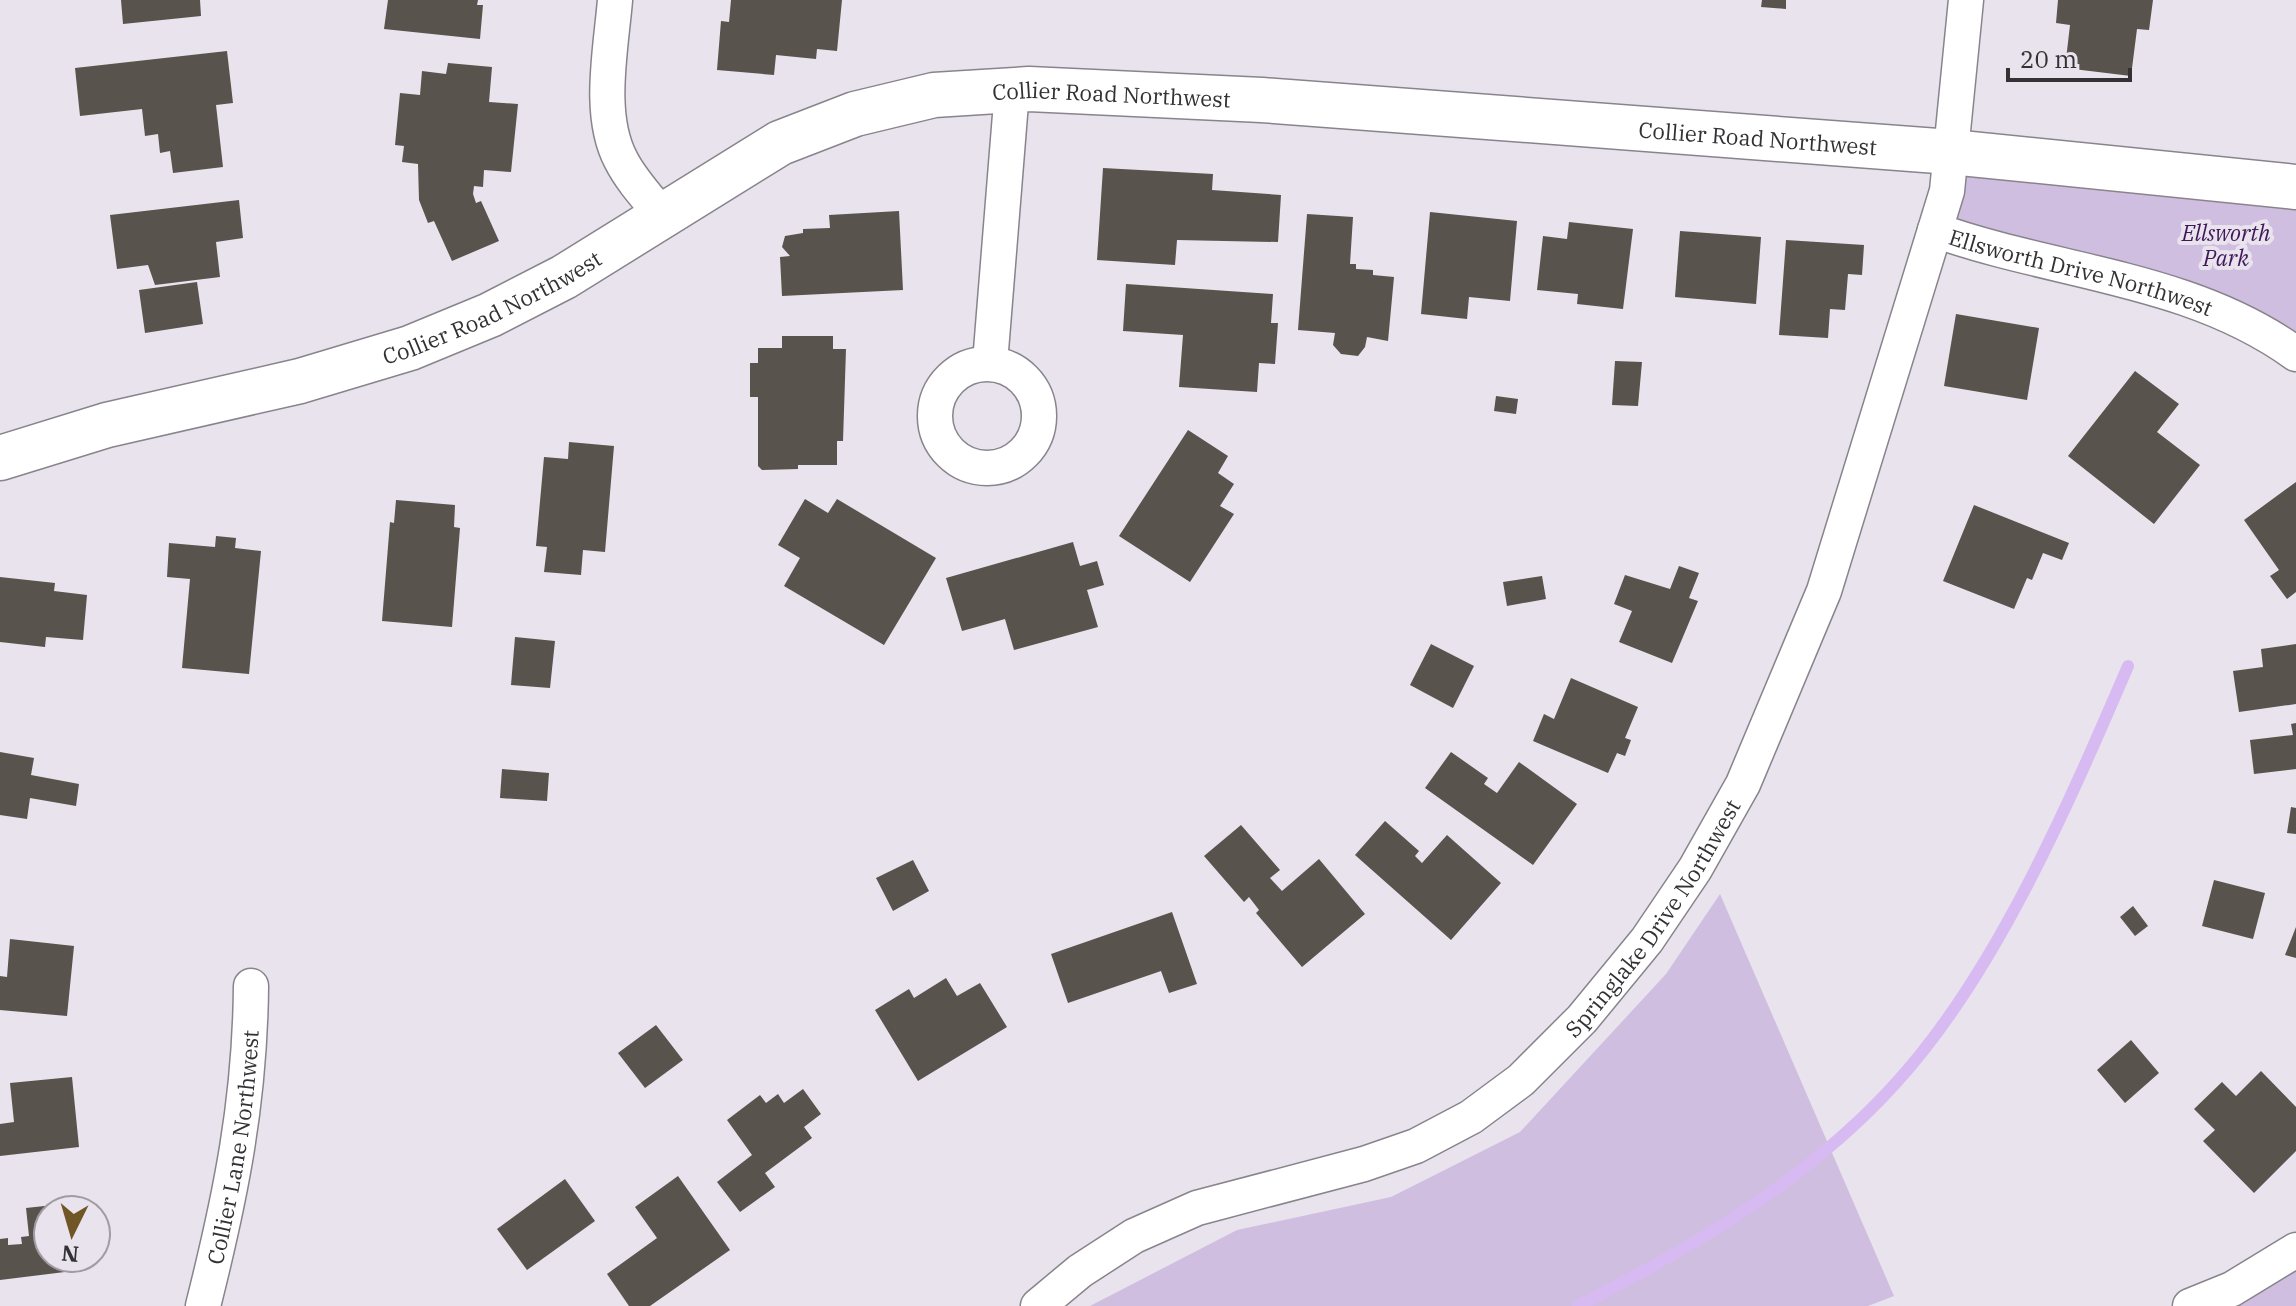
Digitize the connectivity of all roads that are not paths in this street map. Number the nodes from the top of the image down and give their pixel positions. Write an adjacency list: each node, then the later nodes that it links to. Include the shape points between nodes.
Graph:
1 (615, 0): 6 (street, via 610,119 620,159)
2 (1966, 0): 4 (street, Ellsworth Drive Northwest)
3 (1012, 90): 4 (street, Collier Road Northwest, via 1278,101); 6 (street, Collier Road Northwest, via 934,95 855,114 780,143); 9 (street)
4 (1951, 152): 5 (street, Collier Road Northwest); 7 (street, Ellsworth Drive Northwest)
5 (2296, 187)
6 (662, 215): 10 (street, Collier Road Northwest, via 564,277 410,348 300,381 107,425)
7 (1935, 230): 8 (street, Ellsworth Drive Northwest, via 1989,249 2110,274 2209,307); 14 (street, Springlake Drive Northwest, via 1824,591 1743,784 1655,929 1582,1019 1521,1080 1471,1117 1416,1146 1364,1164 1197,1208 1134,1236)
8 (2296, 354)
9 (990, 363)
10 (0, 458)
11 (251, 986): 13 (street, Collier Lane Northwest, via 243,1126 233,1190)
12 (2296, 1250): 15 (street, via 2232,1289)
13 (203, 1306)
14 (1038, 1306)
15 (2190, 1306)

